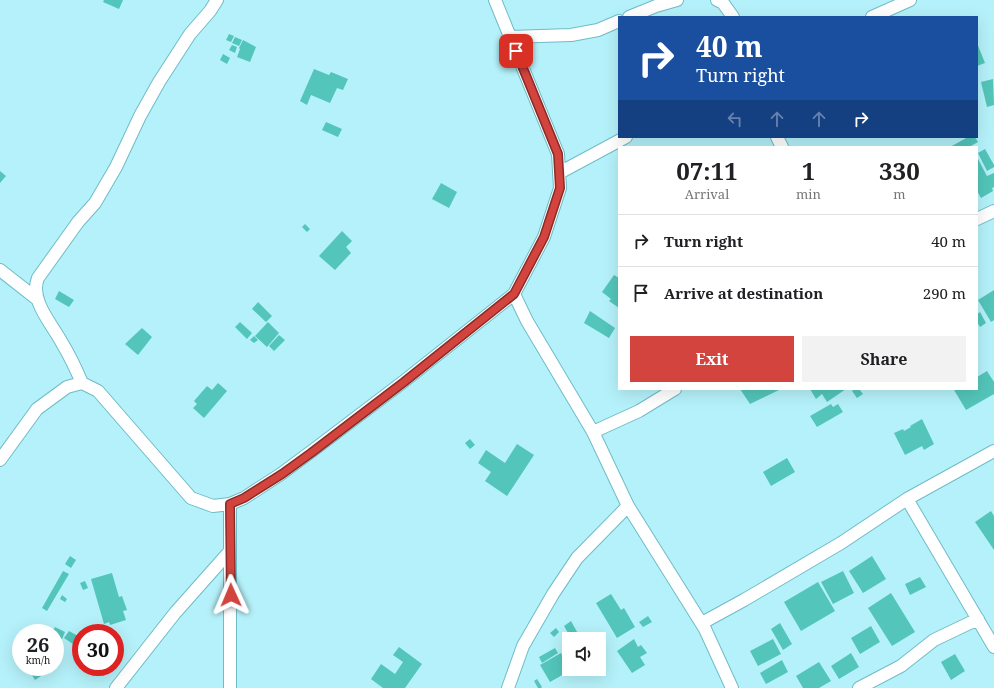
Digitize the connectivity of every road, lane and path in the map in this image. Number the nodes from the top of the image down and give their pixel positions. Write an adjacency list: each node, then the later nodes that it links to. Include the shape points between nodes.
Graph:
1 (217, 0): 17 (street, via 190,34 159,82 96,203 78,222 38,278 35,291)
2 (494, 0): 10 (street)
3 (677, 0): 6 (street)
4 (718, 0): 7 (street)
5 (910, 0): 8 (street)
6 (631, 16)
7 (732, 16)
8 (874, 16)
9 (618, 21): 10 (street, via 598,30 571,35)
10 (510, 37): 12 (street, via 558,154)
11 (624, 138): 12 (street)
12 (559, 173): 16 (street, via 560,188 544,237)
13 (994, 211): 14 (street)
14 (978, 219)
15 (0, 270): 17 (street)
16 (514, 294): 20 (street, via 527,321); 24 (street, via 315,450 282,474)
17 (37, 298): 18 (street)
18 (82, 382): 22 (street, via 67,387 37,409); 24 (street, via 98,391 191,498 213,506)
19 (673, 390): 20 (street, via 639,411)
20 (593, 432): 25 (street)
21 (994, 451): 23 (street)
22 (0, 460)
23 (907, 499): 27 (street); 28 (street, via 841,543)
24 (230, 504): 26 (street)
25 (628, 506): 28 (street); 32 (street, via 577,558 552,594 523,646)
26 (230, 551): 30 (street, via 175,613); 31 (street)
27 (978, 619): 29 (street); 34 (street, via 934,640 901,666)
28 (702, 623): 33 (street)
29 (994, 647)
30 (116, 688)
31 (230, 688)
32 (508, 688)
33 (732, 688)
34 (859, 688)

